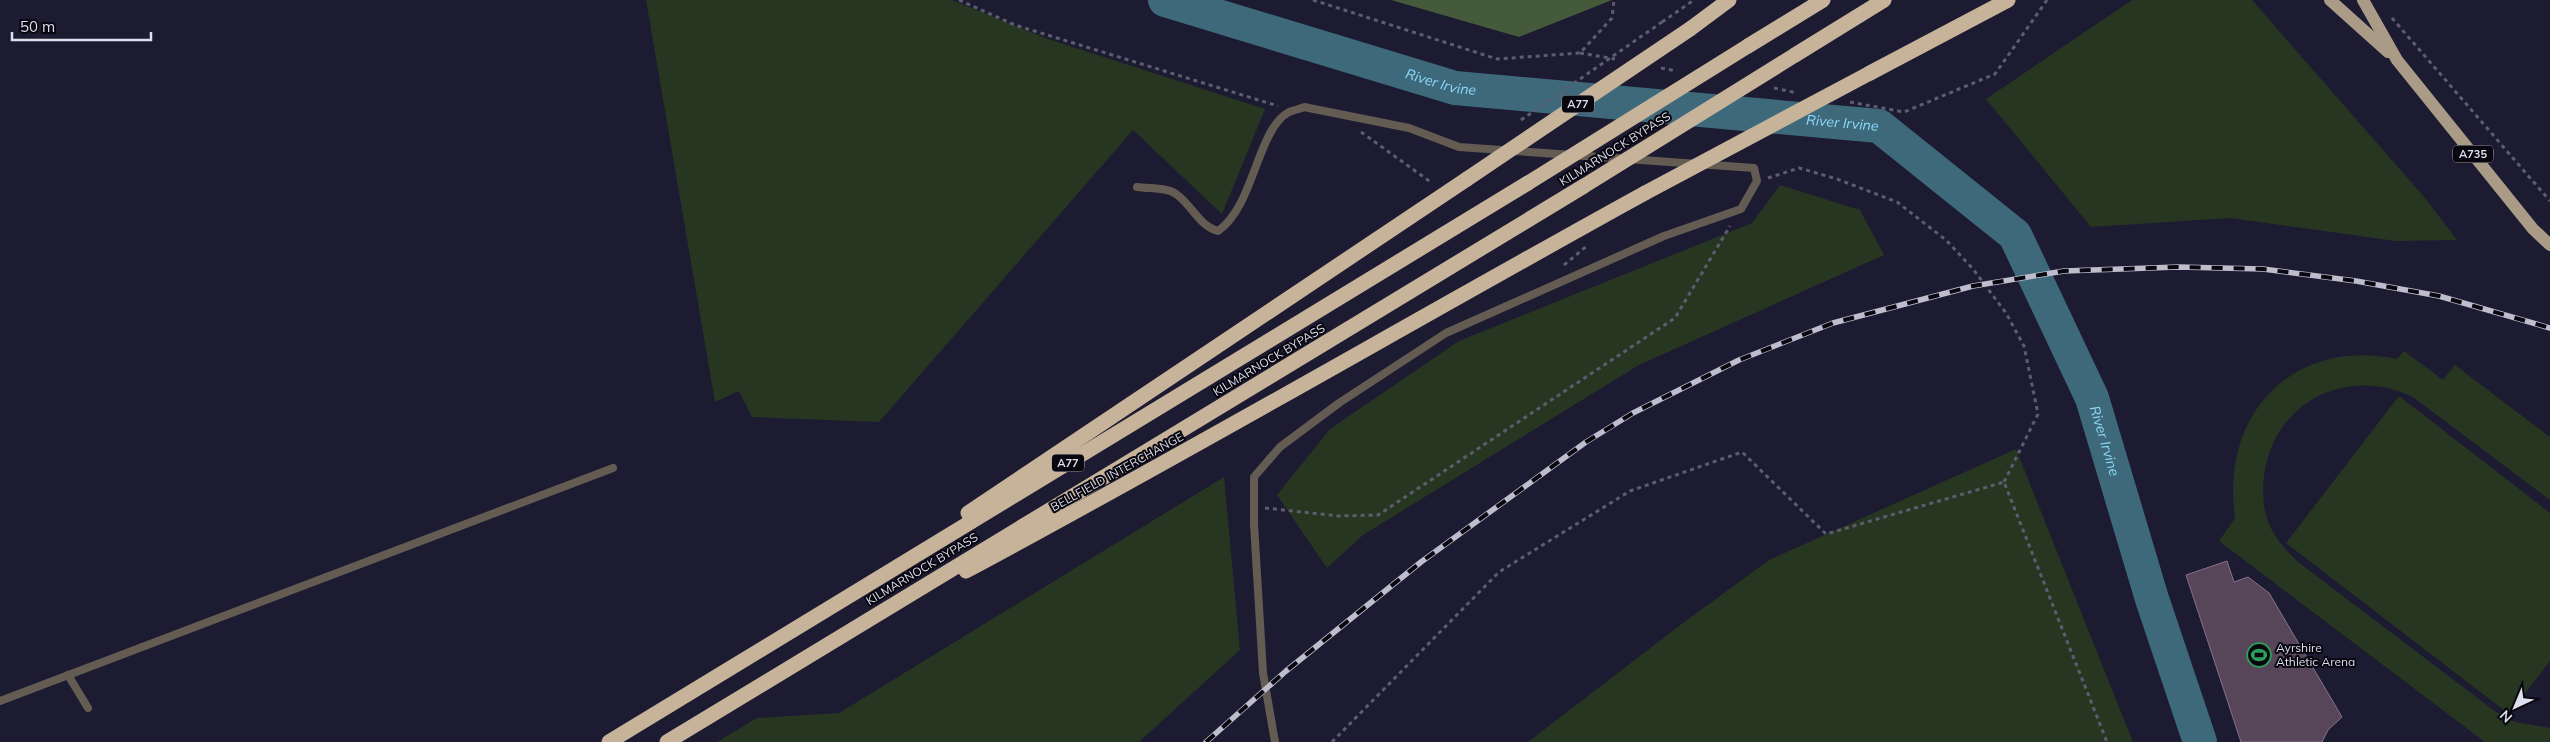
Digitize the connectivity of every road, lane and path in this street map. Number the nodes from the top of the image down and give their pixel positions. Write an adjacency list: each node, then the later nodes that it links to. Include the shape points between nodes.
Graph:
1 (959, 0): 13 (path, via 1015,25)
2 (1313, 0): 3 (path, via 1497,59 1580,53 1612,18)
3 (1614, 0)
4 (1694, 0): 14 (path, bridge)
5 (1729, 0): 27 (highway, A77, bridge)
6 (1823, 0): 27 (highway, KILMARNOCK BYPASS / A77, bridge)
7 (1884, 0): 28 (highway, KILMARNOCK BYPASS / A77, bridge, via 1584,186)
8 (2008, 0): 28 (highway, BELLFIELD INTERCHANGE / A77, bridge, via 1645,193 1092,504)
9 (2330, 0): 12 (main road)
10 (2363, 0): 12 (main road)
11 (2388, 14): 19 (path)
12 (2397, 60): 22 (main road, A735, via 2533,229)
13 (1293, 111): 17 (lane, via 1304,108 1409,128 1459,147 1754,168); 18 (lane, via 1274,126 1239,208 1218,231 1209,229 1176,194)
14 (1519, 122)
15 (1359, 130): 16 (path, via 1431,184)
16 (1439, 178)
17 (1757, 181): 20 (lane); 25 (path, via 1799,168 1896,202 1946,240 1973,269 2006,313 2024,346 2038,414)
18 (1137, 187)
19 (2550, 201)
20 (1741, 209): 26 (lane, via 1664,236 1446,333 1339,403 1280,447 1254,477); 26 (path, via 1675,318 1378,515 1339,516)
21 (1593, 241): 23 (path)
22 (2550, 245)
23 (1556, 272)
24 (613, 468): 29 (lane)
25 (2004, 482): 35 (path, via 1826,534 1742,452 1630,491 1499,572); 36 (path)
26 (1254, 507): 34 (lane, via 1263,673)
27 (784, 636): 32 (highway, KILMARNOCK BYPASS / A77)
28 (800, 661): 33 (highway, KILMARNOCK BYPASS / A77)
29 (68, 675): 30 (lane); 31 (lane)
30 (0, 701)
31 (88, 708)
32 (609, 742)
33 (667, 742)
34 (1275, 742)
35 (1332, 742)
36 (2107, 742)

